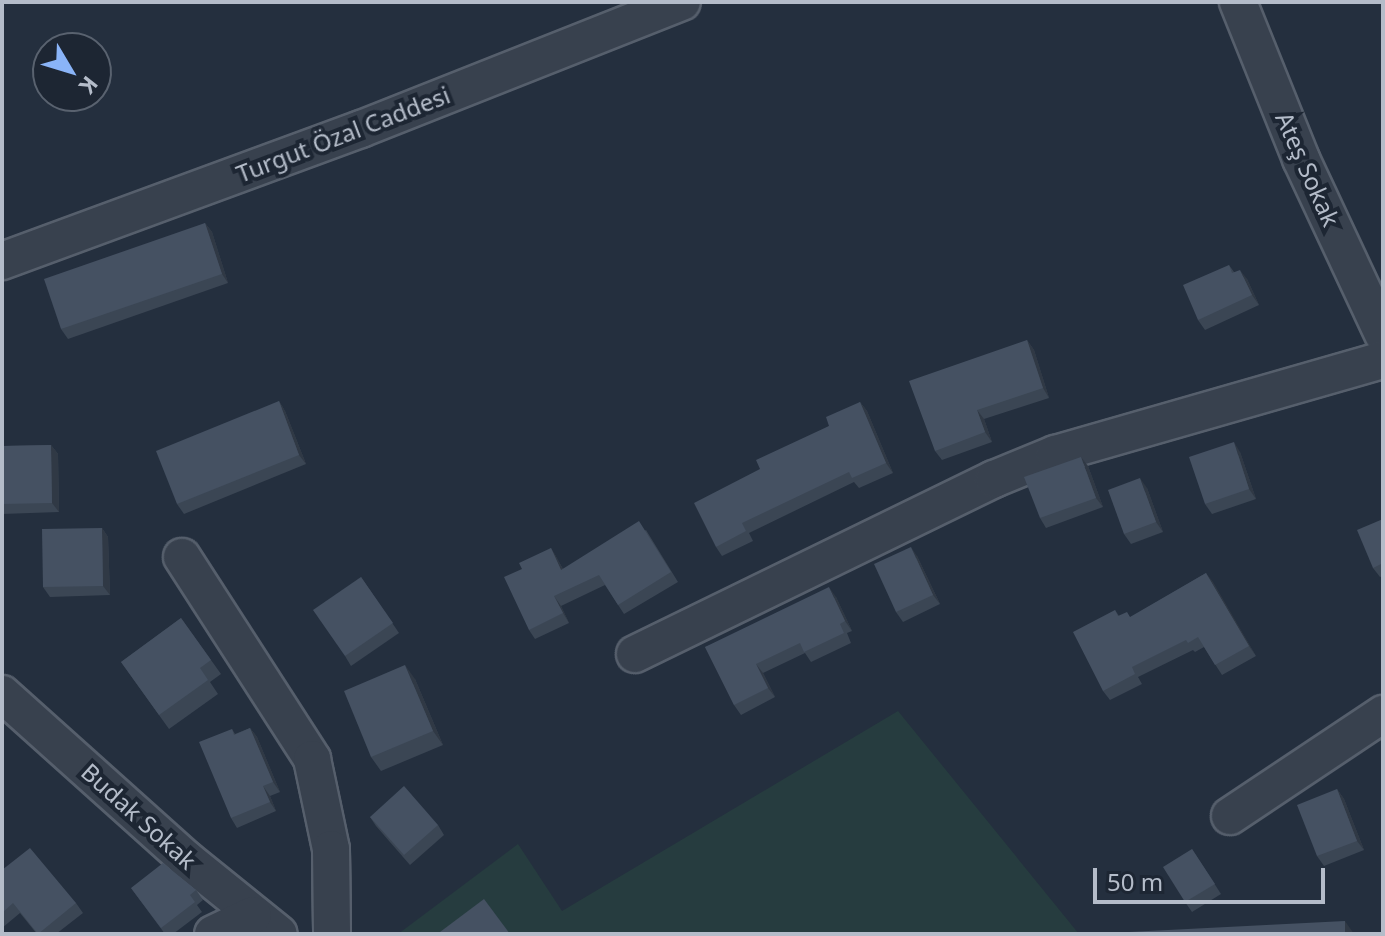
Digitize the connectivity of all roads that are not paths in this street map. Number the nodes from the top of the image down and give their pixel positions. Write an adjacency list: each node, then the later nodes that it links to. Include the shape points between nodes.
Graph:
1 (1238, 2): 4 (street, Ateş Sokak, via 1301,159)
2 (666, 4): 3 (street, Turgut Özal Caddesi, via 361,129)
3 (2, 261)
4 (1383, 334)
5 (1383, 360): 7 (street, via 1055,454)
6 (182, 557): 13 (street, via 312,759 331,849)
7 (635, 654)
8 (2, 694): 11 (street, Budak Sokak)
9 (1383, 714): 10 (street)
10 (1230, 816)
11 (266, 924): 12 (street)
12 (213, 934)
13 (332, 934)

